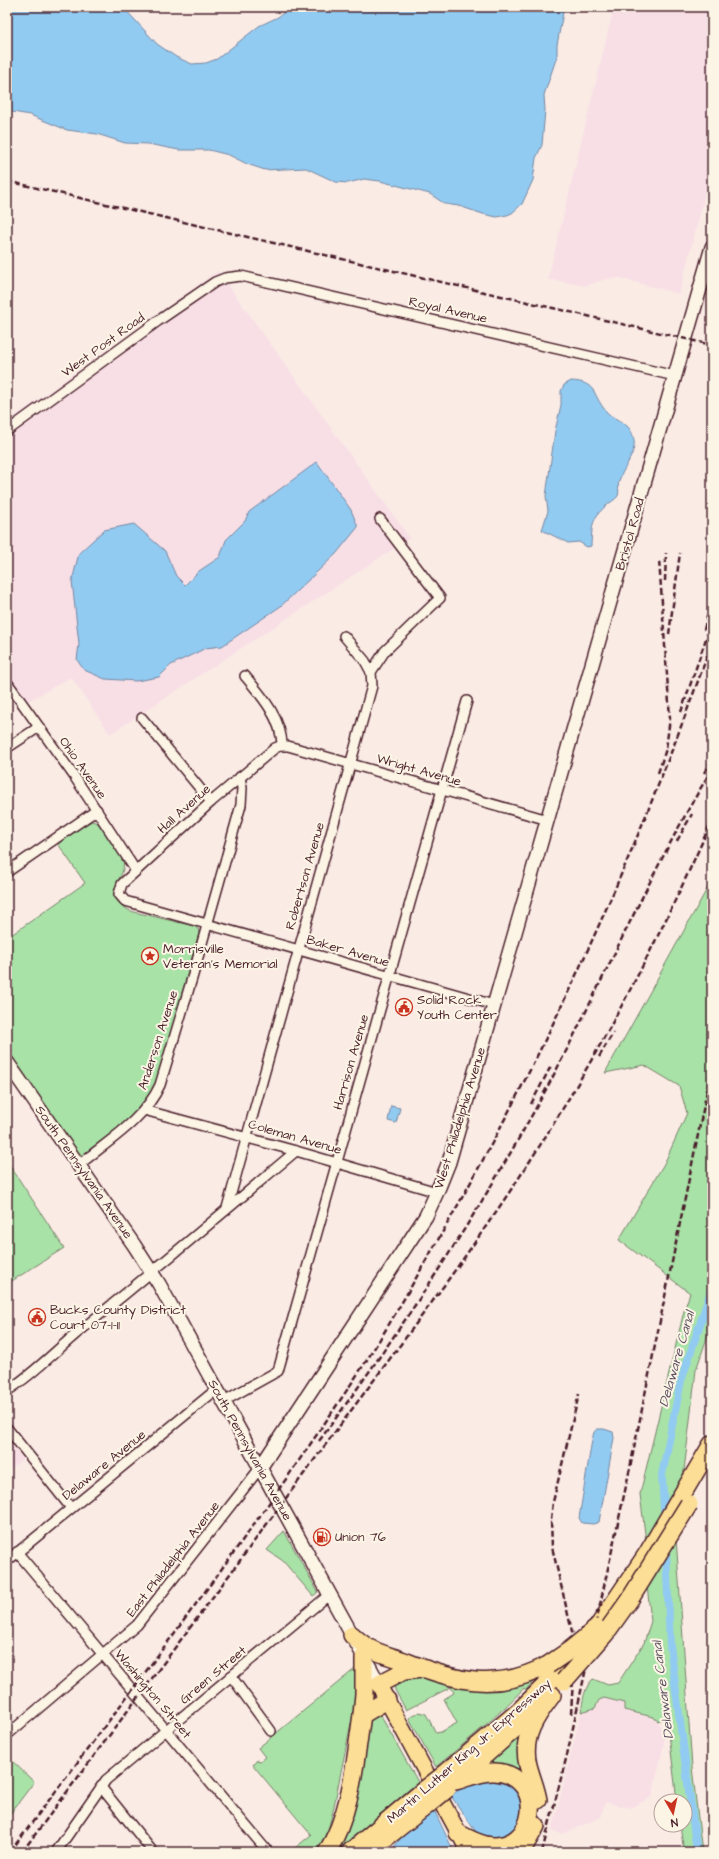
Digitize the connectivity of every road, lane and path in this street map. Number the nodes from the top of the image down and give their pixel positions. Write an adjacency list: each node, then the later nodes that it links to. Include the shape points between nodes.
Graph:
1 (712, 247): 3 (main road, Bristol Road)
2 (215, 282): 3 (street, Royal Avenue, via 241,276); 4 (street, West Post Road)
3 (675, 376): 20 (main road, Bristol Road)
4 (7, 431)
5 (380, 519): 7 (street, via 440,598 385,651)
6 (344, 636): 7 (street)
7 (371, 672): 15 (street, Robertson Avenue, via 372,686)
8 (246, 676): 13 (street, via 278,722)
9 (7, 682): 12 (street, Ohio Avenue)
10 (467, 701): 17 (street, Harrison Avenue)
11 (142, 718): 18 (street)
12 (39, 727): 14 (street); 19 (street, Ohio Avenue)
13 (282, 746): 15 (street, Wright Avenue); 16 (street, Hall Avenue, via 275,748)
14 (7, 748)
15 (350, 765): 17 (street, Wright Avenue); 25 (street, Robertson Avenue)
16 (240, 777): 18 (street, Hall Avenue); 24 (street, Anderson Avenue, via 241,805)
17 (441, 790): 20 (street, Wright Avenue); 26 (street, Harrison Avenue)
18 (211, 802): 21 (street, Hall Avenue)
19 (97, 810): 21 (street, Ohio Avenue); 22 (street)
20 (548, 820): 27 (main road, West Philadelphia Avenue)
21 (136, 871): 23 (street, Hall Avenue, via 120,888 119,894)
22 (7, 872)
23 (125, 901): 24 (street, Baker Avenue)
24 (207, 925): 25 (street, Baker Avenue); 29 (street, Anderson Avenue, via 160,1085)
25 (298, 950): 26 (street, Baker Avenue); 30 (street, Robertson Avenue)
26 (389, 976): 27 (street, Baker Avenue); 32 (street, Harrison Avenue)
27 (494, 1005): 34 (main road, West Philadelphia Avenue)
28 (7, 1062): 33 (main road, South Pennsylvania Avenue)
29 (144, 1110): 30 (street, Coleman Avenue); 33 (street, Anderson Avenue)
30 (246, 1137): 31 (street, Coleman Avenue); 35 (street, Robertson Avenue)
31 (296, 1151): 32 (street, Coleman Avenue); 35 (street)
32 (336, 1163): 34 (street, Coleman Avenue); 39 (street, Harrison Avenue, via 278,1371)
33 (79, 1165): 36 (main road, South Pennsylvania Avenue)
34 (438, 1192): 43 (main road, West Philadelphia Avenue, via 417,1229)
35 (227, 1208): 36 (street)
36 (151, 1274): 37 (main road, South Pennsylvania Avenue); 38 (street)
37 (217, 1389): 39 (main road, South Pennsylvania Avenue); 45 (street, Delaware Avenue)
38 (7, 1391)
39 (224, 1401): 43 (main road, South Pennsylvania Avenue)
40 (7, 1428): 45 (street)
41 (712, 1444): 44 (highway, Martin Luther King Jr. Expressway)
42 (712, 1465): 44 (highway, Martin Luther King Jr. Expressway)
43 (260, 1468): 48 (main road, South Pennsylvania Avenue); 50 (street, East Philadelphia Avenue, via 138,1626)
44 (684, 1502): 53 (highway, Martin Luther King Jr. Expressway, bridge, via 597,1628); 53 (highway, Martin Luther King Jr. Expressway, bridge, via 626,1605 592,1649)
45 (72, 1508): 46 (street, Delaware Avenue)
46 (17, 1552): 47 (street, Delaware Avenue); 50 (street, Washington Street)
47 (7, 1561)
48 (330, 1594): 49 (main road, South Pennsylvania Avenue); 54 (street, Green Street)
49 (352, 1636): 51 (main road, South Pennsylvania Avenue); 52 (highway, via 376,1652)
50 (103, 1654): 59 (street, Washington Street); 61 (street, East Philadelphia Avenue)
51 (364, 1657): 55 (main road, South Pennsylvania Avenue); 58 (highway)
52 (423, 1669): 53 (highway, via 461,1680 493,1682); 55 (highway, via 404,1671)
53 (556, 1674): 56 (highway, Martin Luther King Jr. Expressway); 62 (highway, Martin Luther King Jr. Expressway)
54 (232, 1676): 59 (street, Green Street); 60 (street)
55 (379, 1684): 57 (main road, South Pennsylvania Avenue)
56 (552, 1695): 62 (highway, Martin Luther King Jr. Expressway); 74 (highway, via 534,1719 528,1735 527,1758 539,1808 536,1826)
57 (387, 1700): 58 (highway); 66 (main road, South Pennsylvania Avenue)
58 (362, 1715): 70 (highway, via 346,1804 340,1826)
59 (166, 1731): 63 (street, Green Street, via 106,1780); 69 (street, Washington Street)
60 (271, 1731)
61 (7, 1735)
62 (448, 1782): 64 (highway, Martin Luther King Jr. Expressway, bridge); 66 (highway, via 486,1772 508,1775 527,1793 530,1808 528,1823 520,1836 507,1843 487,1845 471,1840)
63 (101, 1787): 67 (street, Green Street); 68 (street)
64 (427, 1797): 65 (highway, Martin Luther King Jr. Expressway); 71 (highway, Martin Luther King Jr. Expressway)
65 (401, 1827): 72 (highway, Martin Luther King Jr. Expressway); 73 (highway)
66 (465, 1846)
67 (56, 1852)
68 (153, 1852)
69 (268, 1852)
70 (327, 1852)
71 (350, 1852)
72 (368, 1852)
73 (386, 1852)
74 (521, 1852)

